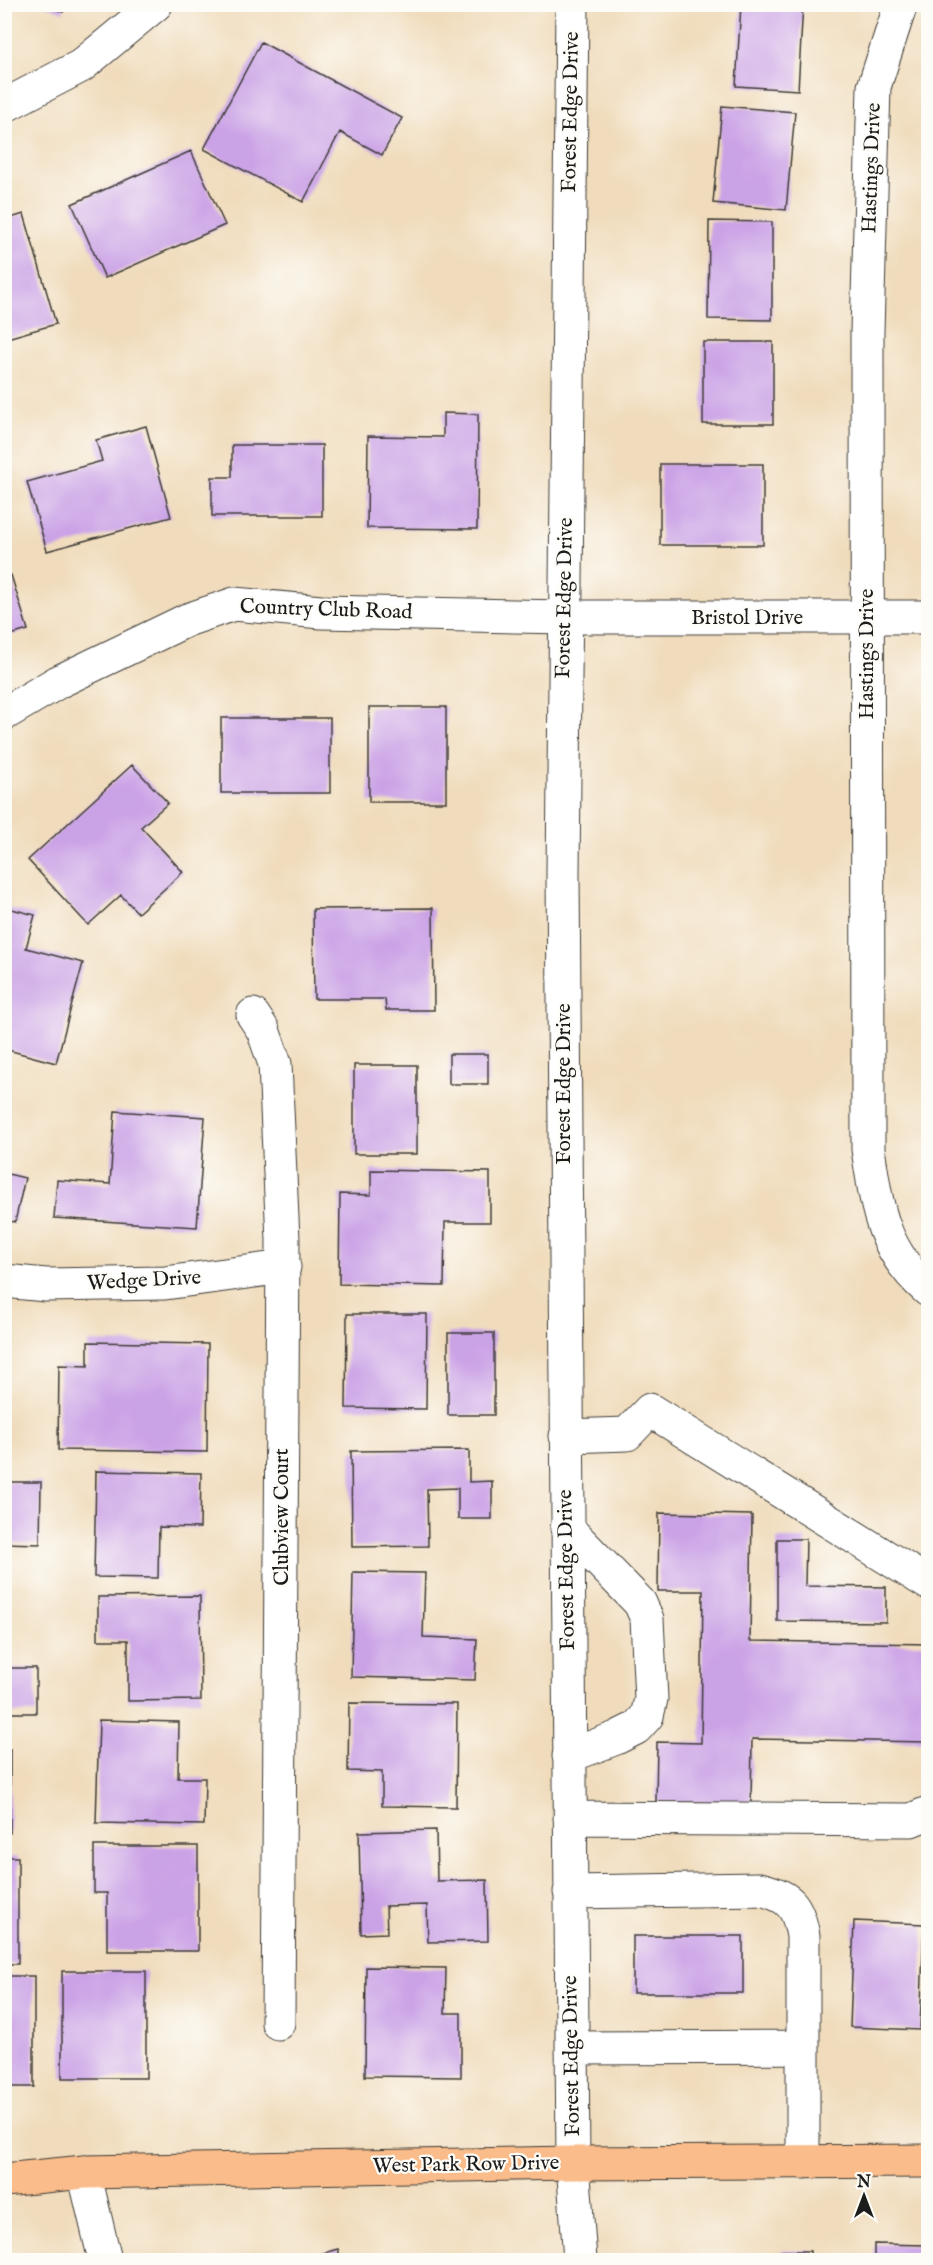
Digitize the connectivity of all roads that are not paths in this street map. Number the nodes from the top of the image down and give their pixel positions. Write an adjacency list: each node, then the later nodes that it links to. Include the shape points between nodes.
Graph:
1 (156, 4): 4 (street, via 81,66)
2 (572, 4): 5 (street, Forest Edge Drive)
3 (902, 4): 7 (street, Hastings Drive, via 874,87 867,332)
4 (4, 106)
5 (565, 617): 7 (street, Bristol Drive); 8 (street, Country Club Road, via 321,612 234,604 187,620 58,682); 13 (street, Forest Edge Drive)
6 (928, 617): 7 (street, Bristol Drive)
7 (867, 618): 12 (street, Hastings Drive, via 868,1149 878,1213 895,1254)
8 (4, 714)
9 (253, 1016): 10 (street, Clubview Court, via 263,1030 275,1064)
10 (284, 1267): 11 (street, Wedge Drive, via 165,1283 46,1285); 20 (street, Clubview Court)
11 (4, 1281)
12 (928, 1290)
13 (566, 1436): 14 (street, Forest Edge Drive); 15 (street, via 627,1434 650,1410)
14 (567, 1528): 16 (street, Forest Edge Drive); 16 (street, via 640,1603 647,1620 651,1699 647,1716 636,1728)
15 (928, 1583)
16 (569, 1756): 18 (street, Forest Edge Drive)
17 (928, 1813): 18 (street, via 911,1820)
18 (570, 1818): 19 (street, Forest Edge Drive)
19 (570, 1892): 21 (street, Forest Edge Drive); 22 (street, via 760,1889 791,1902 803,1936)
20 (278, 2023)
21 (572, 2048): 22 (street); 25 (street, Forest Edge Drive)
22 (803, 2048): 24 (street)
23 (928, 2161): 24 (main road, West Park Row Drive)
24 (803, 2162): 25 (main road, West Park Row Drive)
25 (573, 2163): 26 (main road, West Park Row Drive); 29 (street, Forest Edge Drive)
26 (84, 2172): 27 (main road, West Park Row Drive); 28 (street)
27 (4, 2180)
28 (105, 2260)
29 (580, 2260)

